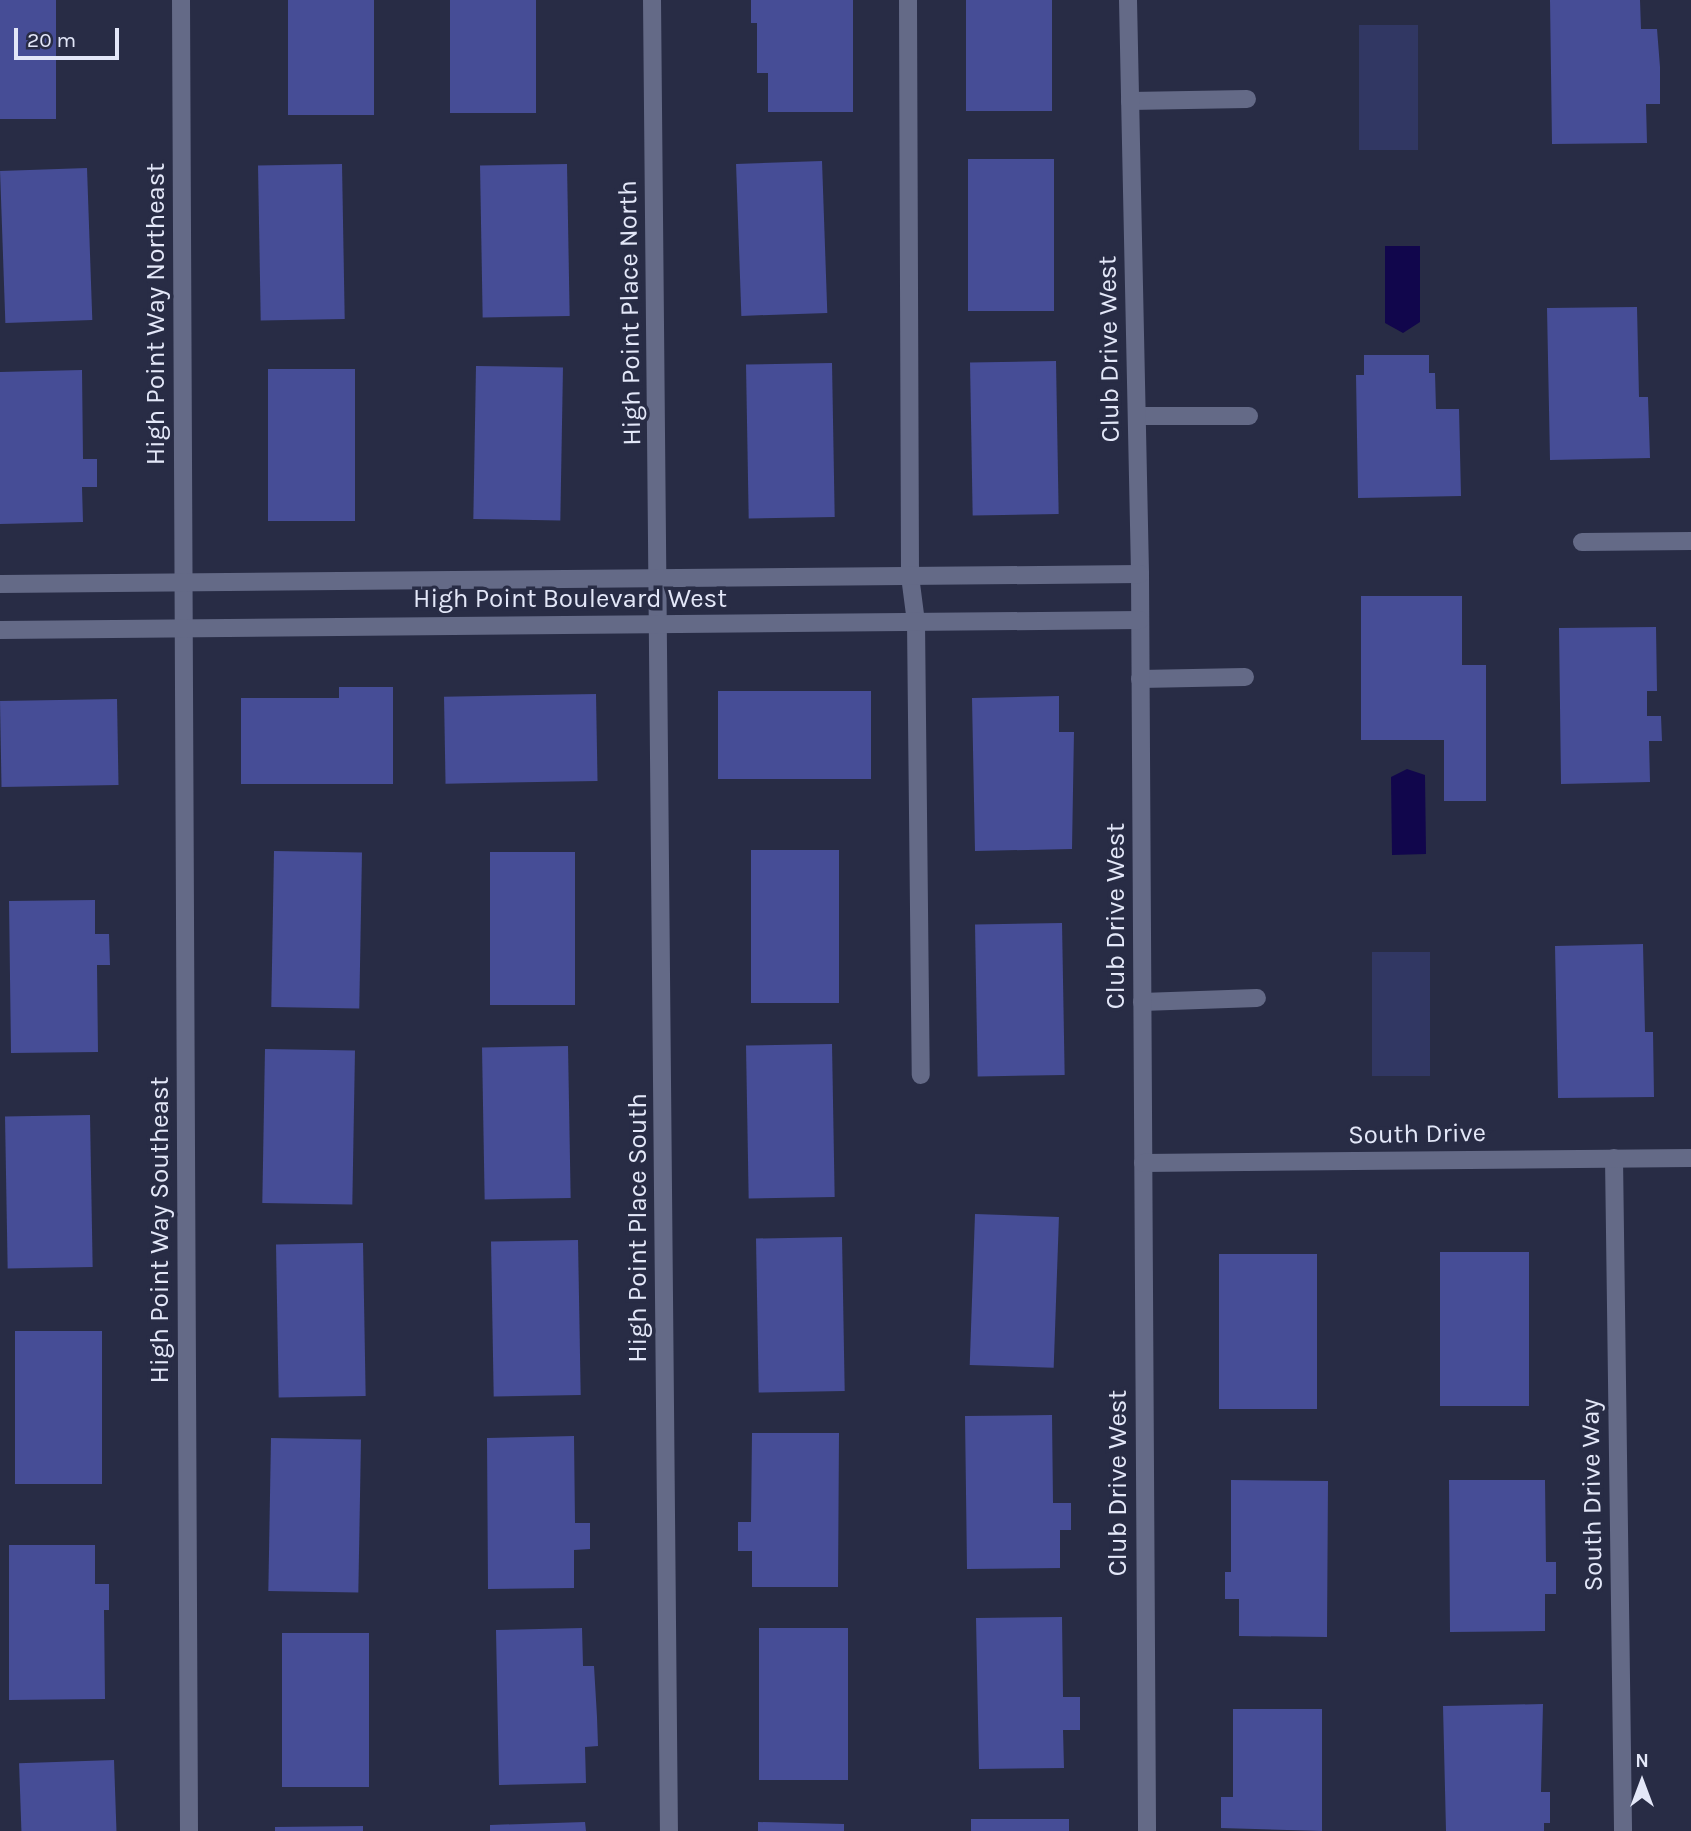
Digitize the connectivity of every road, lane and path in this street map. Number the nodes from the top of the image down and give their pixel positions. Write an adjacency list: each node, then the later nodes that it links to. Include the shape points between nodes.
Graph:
1 (181, 0): 14 (street, High Point Way Northeast)
2 (652, 0): 13 (street, High Point Place North)
3 (908, 0): 12 (street)
4 (1128, 0): 6 (street, Club Drive West)
5 (1247, 99): 6 (street)
6 (1130, 101): 7 (street, Club Drive West)
7 (1137, 416): 8 (street); 11 (street, Club Drive West)
8 (1249, 416)
9 (1691, 541): 10 (street)
10 (1582, 542)
11 (1140, 574): 12 (street, High Point Boulevard West); 16 (street, Club Drive West)
12 (910, 576): 13 (street, High Point Boulevard West); 17 (street)
13 (660, 578): 14 (street, High Point Boulevard West); 18 (street, High Point Place North)
14 (184, 582): 15 (street, High Point Boulevard West); 19 (street, High Point Way Northeast)
15 (0, 584)
16 (1140, 620): 17 (street, High Point Boulevard West); 22 (street, Club Drive West)
17 (916, 622): 18 (street, High Point Boulevard West); 25 (street)
18 (660, 625): 19 (street, High Point Boulevard West); 30 (street, High Point Place South)
19 (184, 629): 20 (street, High Point Boulevard West); 29 (street, High Point Way Southeast)
20 (0, 630)
21 (1245, 677): 22 (street)
22 (1140, 679): 24 (street, Club Drive West)
23 (1257, 998): 24 (street)
24 (1143, 1002): 28 (street, Club Drive West)
25 (921, 1075)
26 (1614, 1158): 27 (street, South Drive); 28 (street, South Drive); 32 (street, South Drive Way)
27 (1691, 1158)
28 (1143, 1163): 31 (street, Club Drive West)
29 (190, 1831)
30 (669, 1831)
31 (1146, 1831)
32 (1623, 1831)

